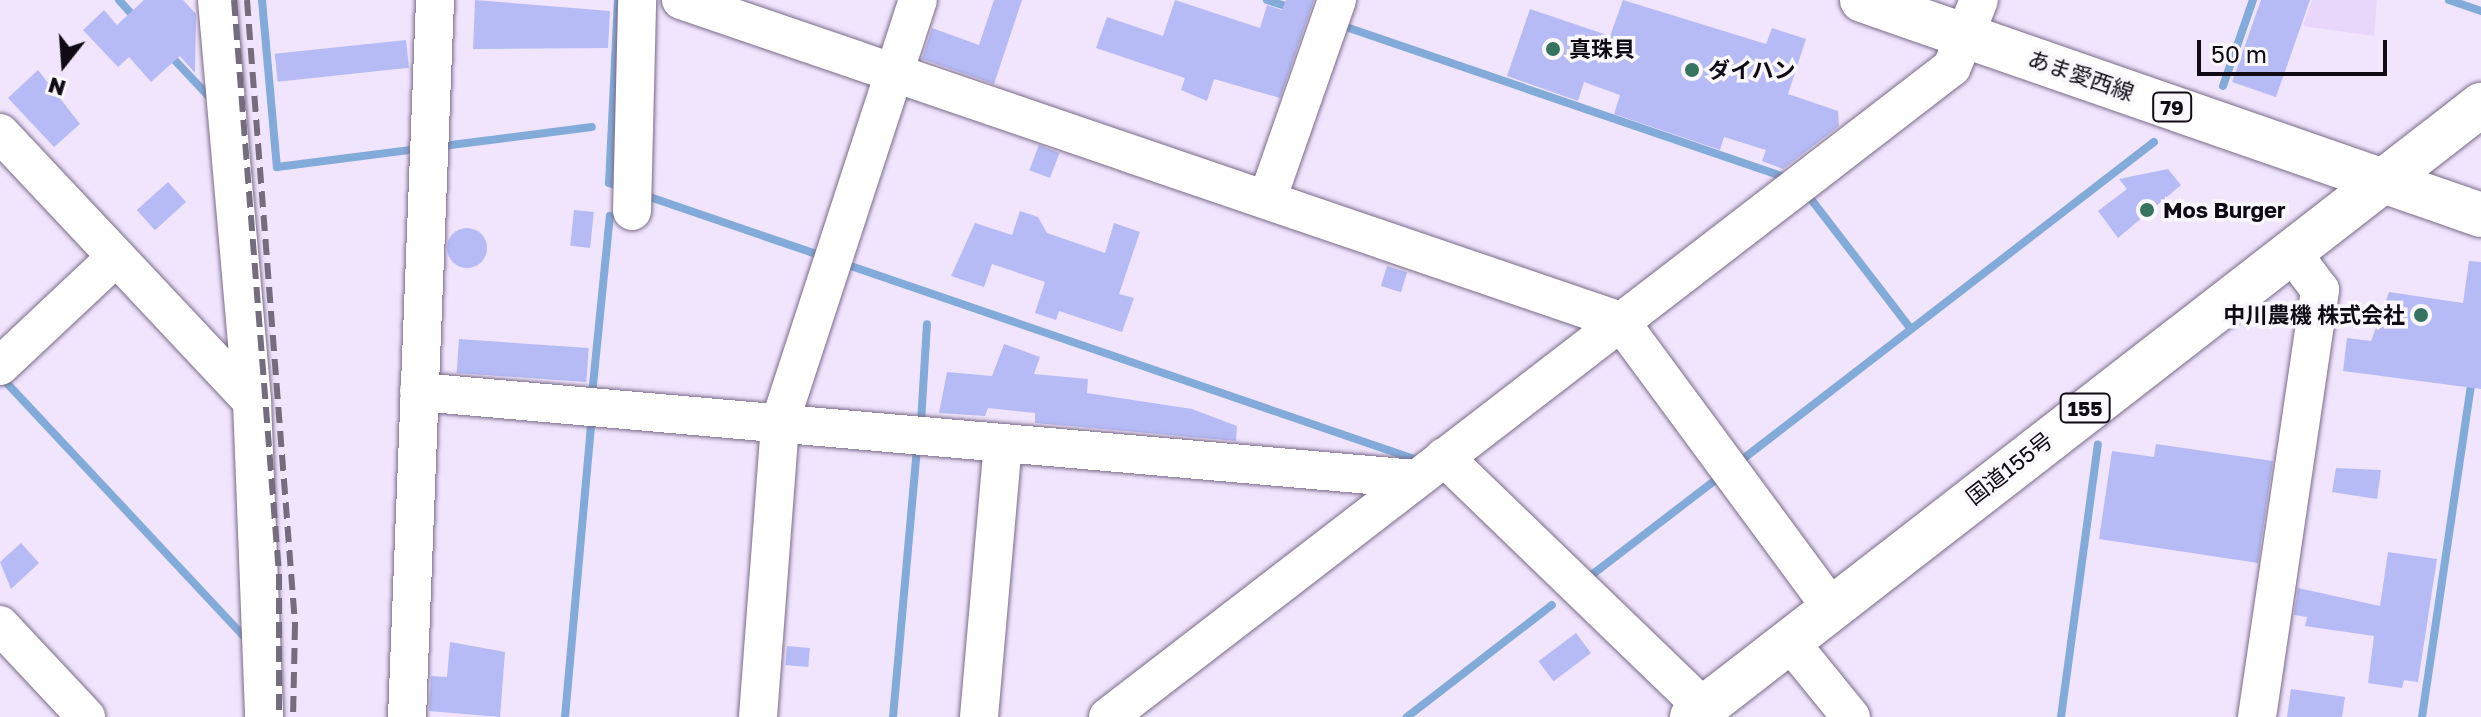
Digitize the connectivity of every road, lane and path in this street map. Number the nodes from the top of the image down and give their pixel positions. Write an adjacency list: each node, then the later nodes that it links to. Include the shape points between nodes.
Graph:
1 (217, 0): 21 (street)
2 (435, 0): 20 (street)
3 (637, 0): 13 (street)
4 (681, 0): 9 (street)
5 (918, 0): 9 (street)
6 (1337, 0): 14 (street)
7 (1862, 0): 8 (main road, あま愛西線 / 79)
8 (1973, 18): 12 (main road, あま愛西線 / 79); 18 (street, via 1952,67)
9 (893, 73): 14 (street); 22 (street)
10 (2481, 105): 12 (main road, 国道155号 / 155)
11 (0, 133): 17 (street)
12 (2383, 180): 15 (main road, あま愛西線 / 79); 16 (main road, 国道155号 / 155)
13 (632, 197)
14 (1268, 197): 18 (street)
15 (2481, 215)
16 (2290, 250): 25 (main road, 国道155号 / 155); 36 (street, via 2320,290)
17 (116, 257): 19 (street); 21 (street)
18 (1620, 321): 24 (street); 25 (street)
19 (0, 366)
20 (419, 392): 22 (street); 31 (street)
21 (252, 401): 30 (street)
22 (780, 422): 23 (street); 32 (street)
23 (1003, 443): 24 (street); 33 (street)
24 (1433, 465): 28 (street); 34 (street)
25 (1831, 607): 27 (main road, 国道155号 / 155)
26 (0, 625): 29 (street)
27 (1789, 641): 28 (main road, 国道155号 / 155); 35 (street)
28 (1698, 712)
29 (86, 717)
30 (264, 717)
31 (407, 717)
32 (758, 717)
33 (979, 717)
34 (1108, 717)
35 (1851, 717)
36 (2257, 717)

